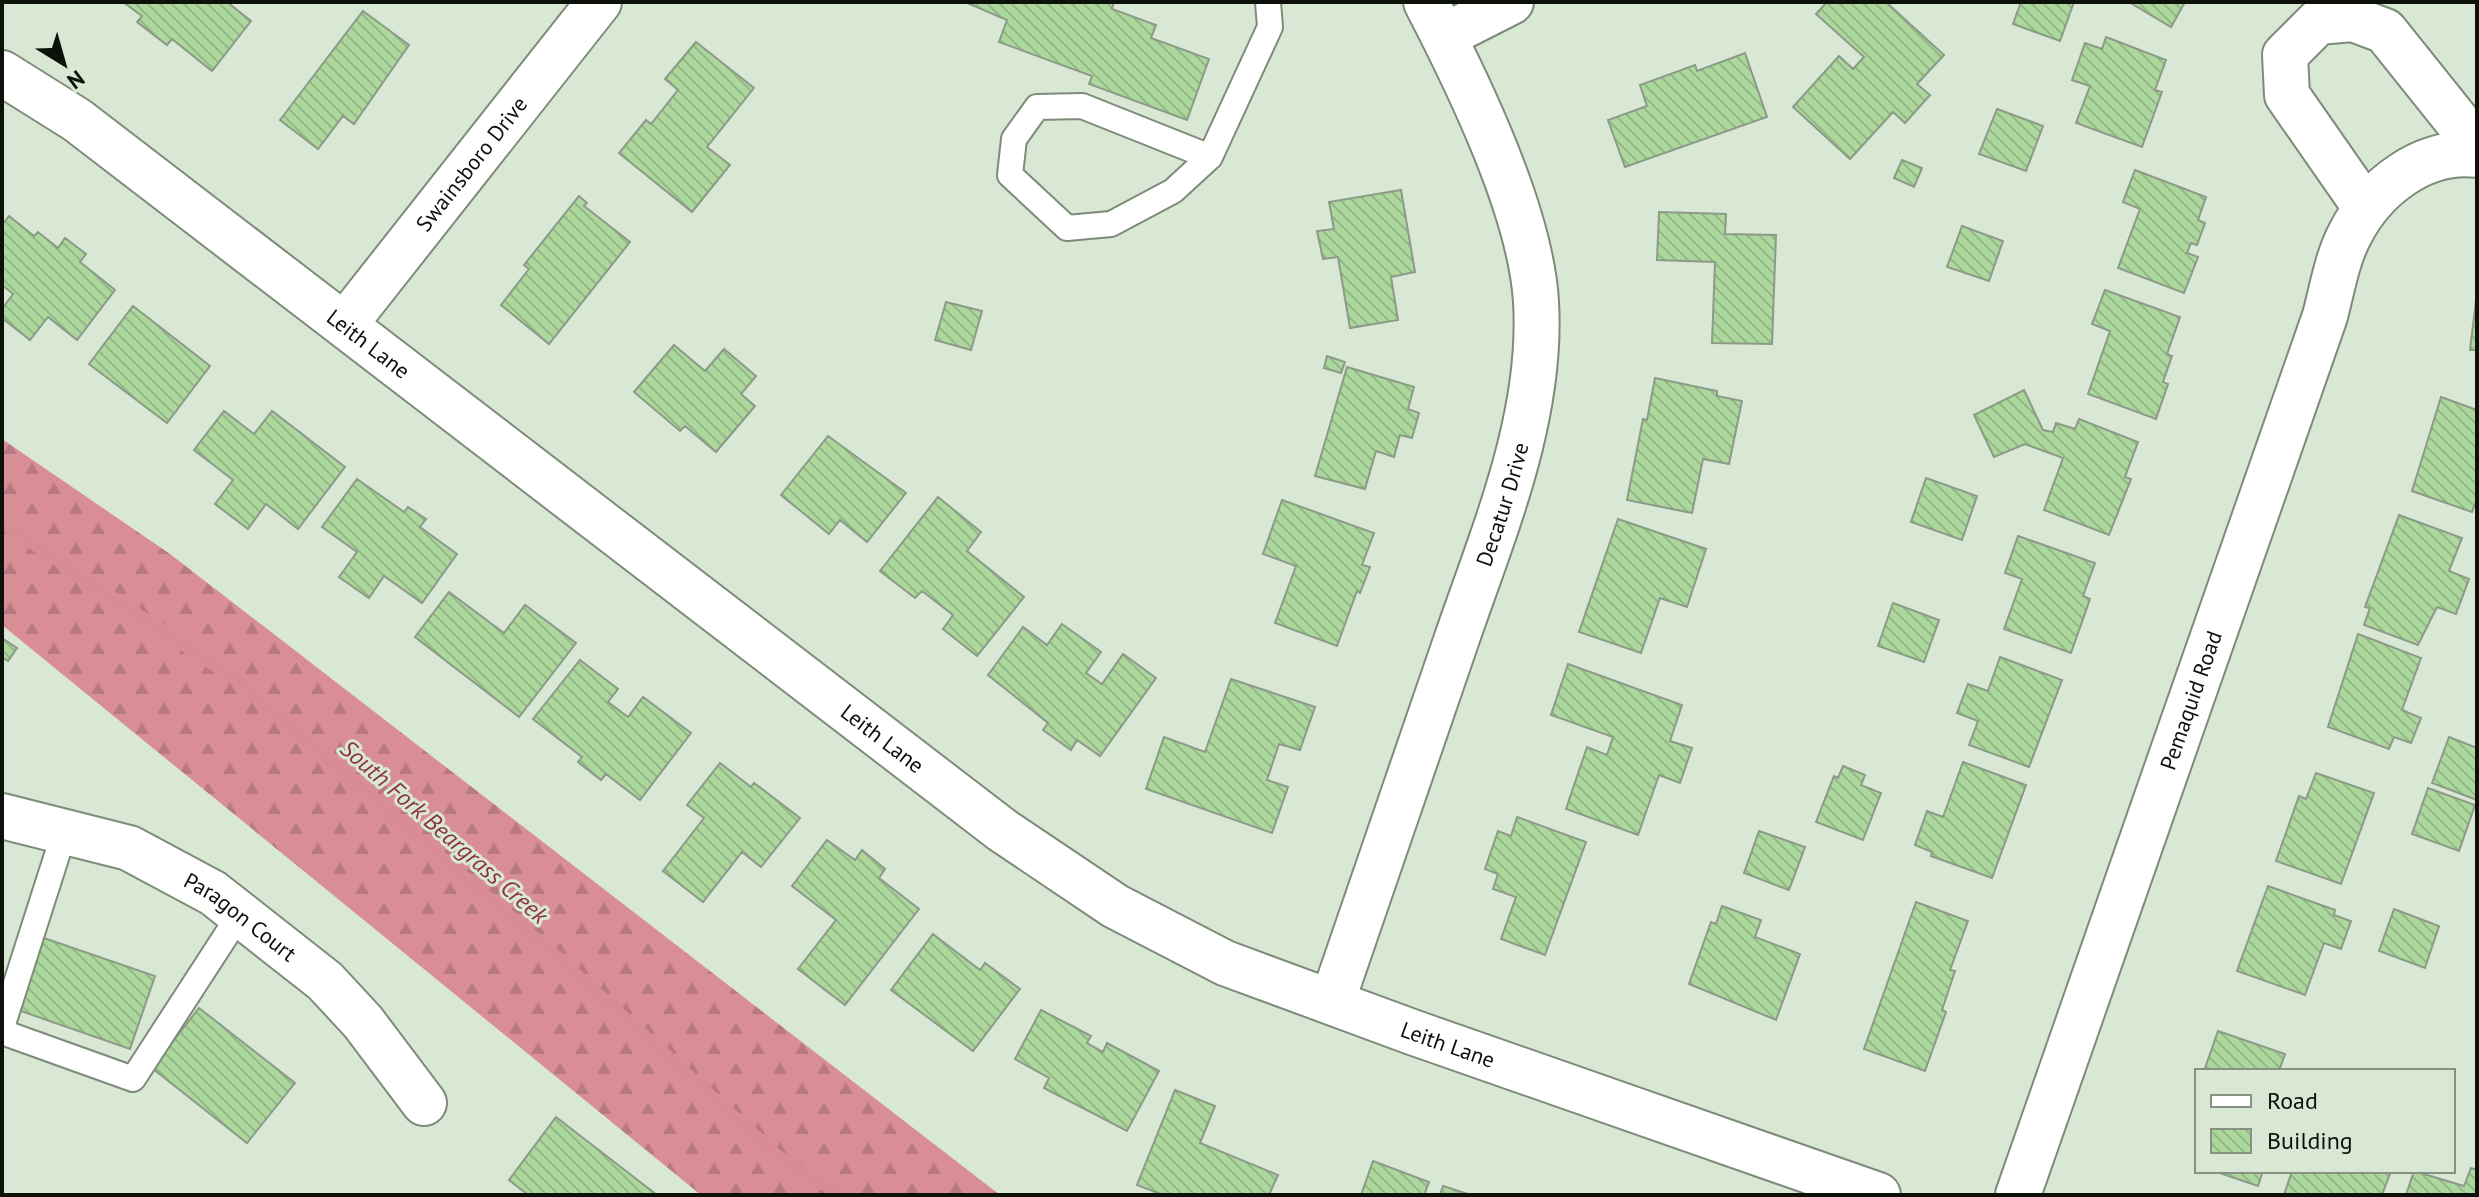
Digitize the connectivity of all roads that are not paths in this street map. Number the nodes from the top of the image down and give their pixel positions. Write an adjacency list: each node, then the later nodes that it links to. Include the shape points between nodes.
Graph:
1 (599, 2): 10 (street, Swainsboro Drive)
2 (1268, 2): 8 (lane, via 1270,27)
3 (1511, 2): 4 (street)
4 (1435, 19): 14 (street, Decatur Drive, via 1510,189 1533,270 1537,352 1524,432 1491,538)
5 (2, 73): 10 (street, Leith Lane, via 77,120)
6 (2477, 146): 9 (street, via 2385,31 2353,19 2318,22 2285,55 2287,95)
7 (2477, 155): 9 (street, Pemaquid Road, via 2428,159)
8 (1210, 157): 8 (lane, via 1082,106 1037,107 1014,139 1010,175 1067,228 1111,224 1173,191)
9 (2365, 207): 18 (street, Pemaquid Road, via 2348,237 2320,331)
10 (345, 324): 14 (street, Leith Lane, via 1002,830 1115,906 1225,963)
11 (2, 816): 12 (street, Paragon Court)
12 (65, 830): 13 (street, Paragon Court, via 129,848 171,868); 15 (lane)
13 (240, 914): 15 (lane, via 133,1079); 16 (street, Paragon Court, via 325,981)
14 (1332, 1002): 17 (street, Leith Lane)
15 (2, 1029)
16 (424, 1103)
17 (1878, 1195)
18 (2018, 1195)

